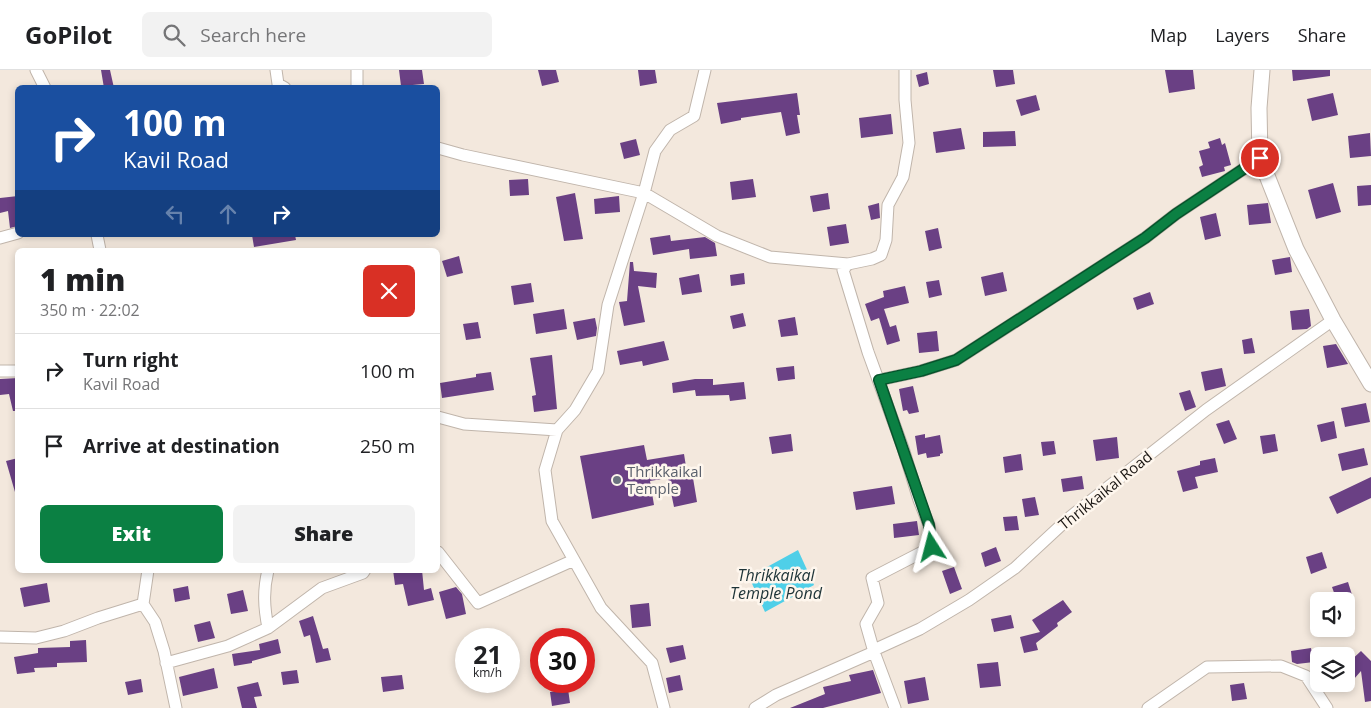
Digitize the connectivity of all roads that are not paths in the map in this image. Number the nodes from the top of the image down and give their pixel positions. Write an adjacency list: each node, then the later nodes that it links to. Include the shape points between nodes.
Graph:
1 (36, 70): 7 (street)
2 (276, 70): 8 (street)
3 (357, 70): 9 (street)
4 (705, 70): 12 (street, via 694,116 670,130 656,151)
5 (905, 70): 15 (street, via 909,143 903,177 888,206 886,240 881,255)
6 (1262, 70): 11 (main road)
7 (43, 85)
8 (280, 85)
9 (357, 85)
10 (440, 149): 12 (street)
11 (1260, 158): 16 (main road, via 1296,249); 19 (street, via 1145,238 956,360)
12 (644, 193): 15 (street, via 716,236 770,257); 22 (street, via 608,305 598,370 575,410)
13 (15, 234): 14 (street)
14 (0, 238)
15 (848, 264): 19 (street, via 843,270)
16 (1333, 320): 20 (main road); 31 (street, Thrikkaikal Road, via 1198,416 1070,517 1015,568 920,629)
17 (0, 371): 18 (street)
18 (15, 371)
19 (879, 380): 31 (street, via 929,525 932,547 872,578 878,603 866,624)
20 (1371, 384)
21 (440, 418): 22 (street, via 464,424)
22 (557, 430): 24 (street, via 545,470 552,521)
23 (440, 555): 24 (street, via 478,603)
24 (574, 560): 34 (street, via 601,608 652,663)
25 (148, 573): 28 (street)
26 (267, 573): 29 (street, via 264,607)
27 (363, 573): 29 (street, via 322,588)
28 (143, 604): 30 (street, via 36,638); 32 (street, via 155,622)
29 (268, 628): 32 (street, via 228,646)
30 (0, 637)
31 (874, 652): 35 (street, Thrikkaikal Road, via 776,695); 36 (street)
32 (166, 663): 33 (street)
33 (176, 708)
34 (664, 708)
35 (755, 708)
36 (895, 708)
37 (1148, 708): 38 (street, via 1207,667 1281,666 1306,676)
38 (1327, 708)

